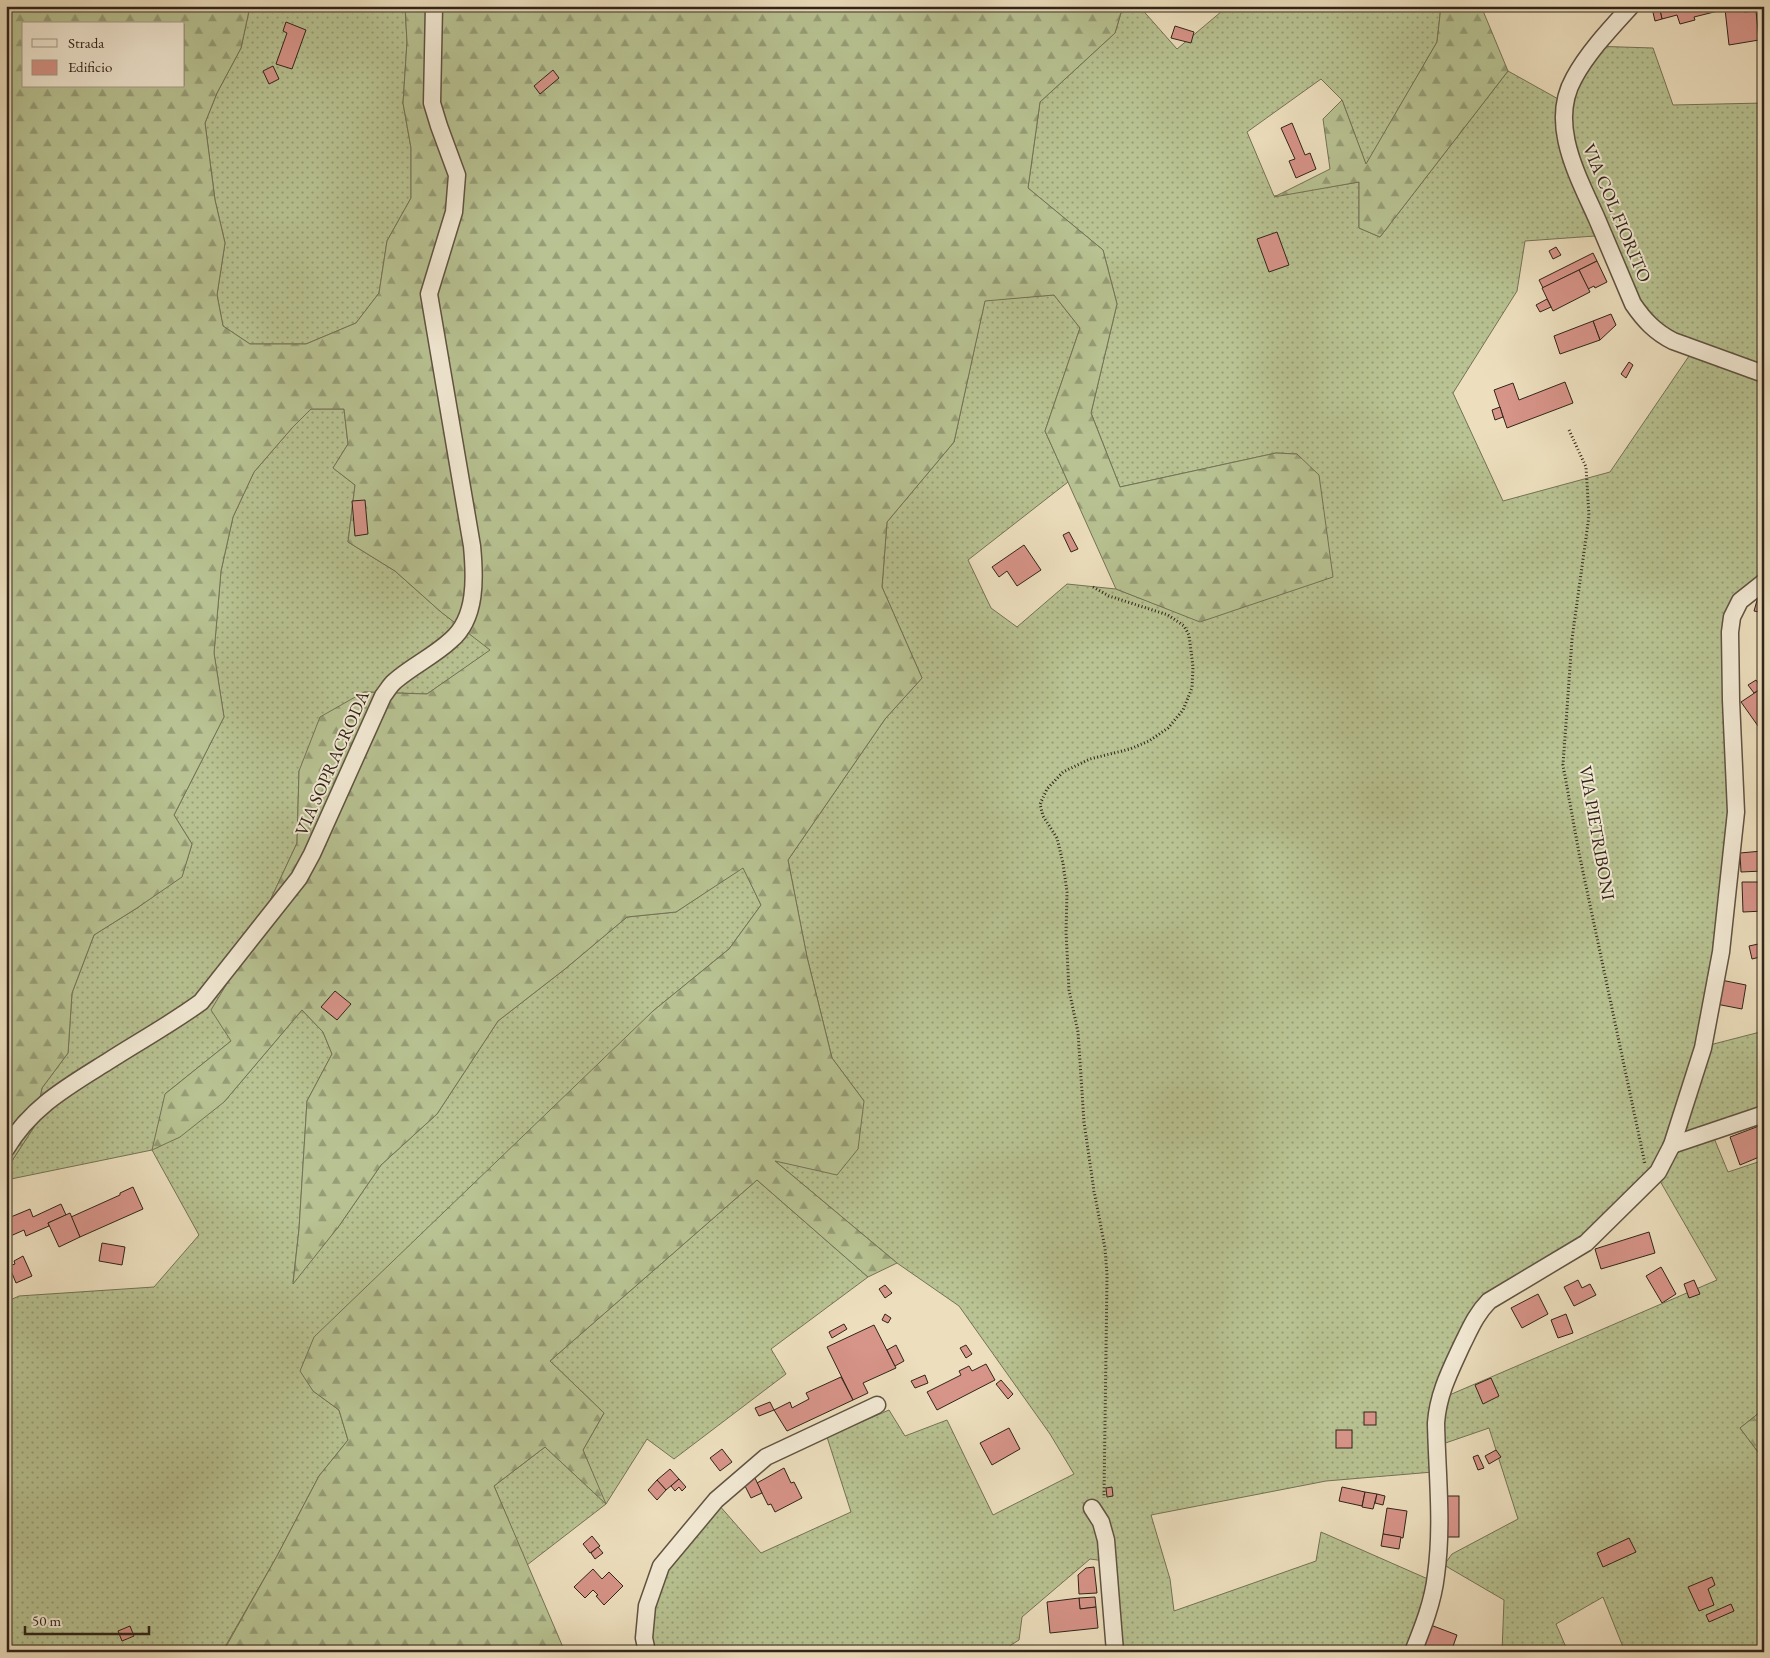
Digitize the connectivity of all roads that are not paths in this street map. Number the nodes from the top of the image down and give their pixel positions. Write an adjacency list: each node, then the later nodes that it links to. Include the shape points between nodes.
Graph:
1 (434, 6): 7 (street, VIA SOPRACRODA, via 432,103 457,175 454,212 429,294 472,546 472,601 465,621 453,639 394,682 382,696 299,878 201,1002 56,1094 23,1125)
2 (1631, 6): 3 (street, VIA COL FIORITO, via 1573,78 1567,94 1564,128 1571,159 1633,304 1642,317 1673,342)
3 (1764, 374)
4 (1764, 582): 6 (street, via 1740,601 1732,617 1731,700 1736,812 1721,952 1703,1048)
5 (1764, 1114): 6 (street)
6 (1672, 1145): 12 (street, via 1658,1172 1586,1244 1488,1301 1473,1321 1444,1383 1437,1410 1439,1549 1430,1602)
7 (6, 1149)
8 (877, 1405): 10 (street, via 766,1457 716,1500 662,1566 647,1606 644,1638)
9 (1098, 1505): 11 (street, via 1106,1540)
10 (647, 1652)
11 (1115, 1652)
12 (1413, 1652)

